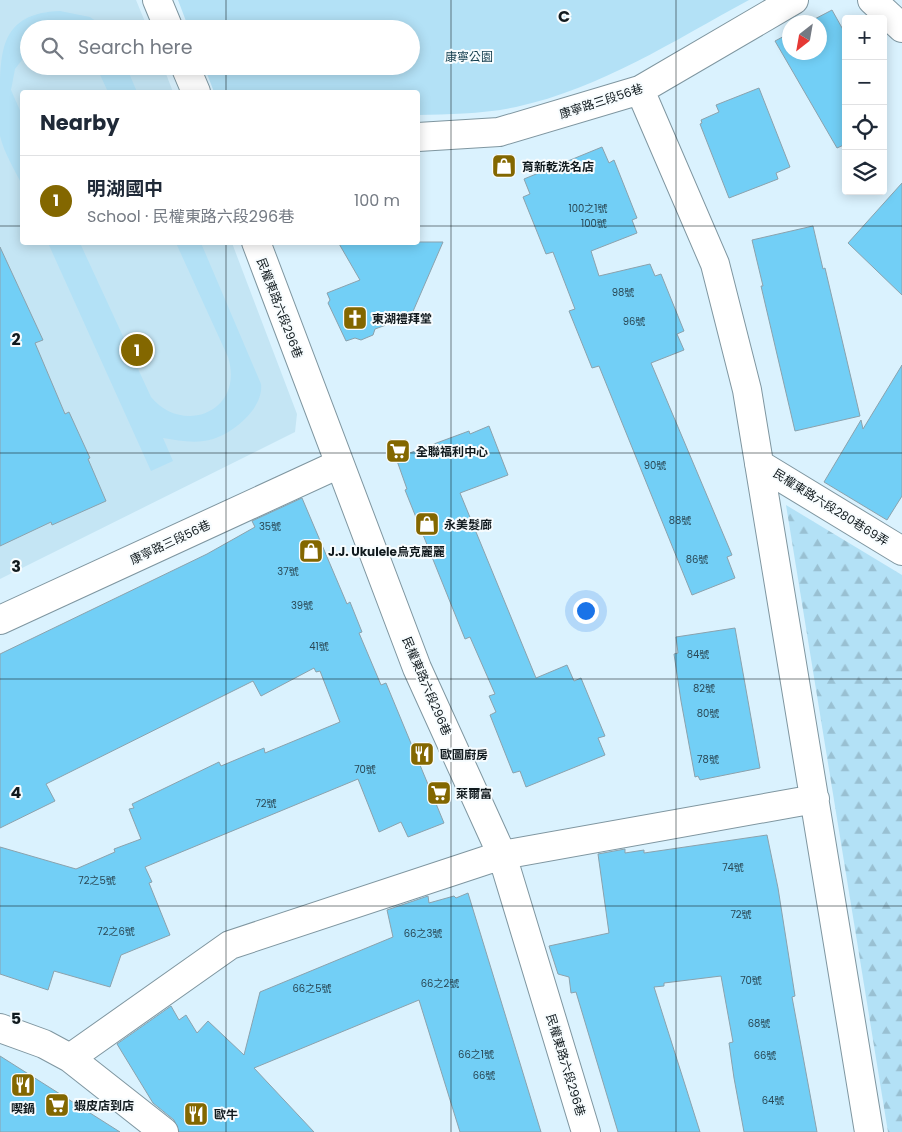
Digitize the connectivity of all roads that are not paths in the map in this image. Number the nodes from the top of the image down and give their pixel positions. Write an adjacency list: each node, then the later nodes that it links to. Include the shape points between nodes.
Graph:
1 (157, 0): 4 (street)
2 (794, 0): 8 (street, 康寧路三段56巷)
3 (872, 0): 5 (street)
4 (165, 20)
5 (902, 28)
6 (189, 75): 7 (street)
7 (195, 90)
8 (640, 90): 9 (street, 康寧路三段56巷, via 499,132); 12 (street, via 715,264 747,390)
9 (420, 137)
10 (257, 245): 11 (street, 民權東路六段296巷)
11 (339, 464): 14 (street, 康寧路三段56巷); 16 (street, 民權東路六段296巷, via 417,668)
12 (759, 464): 13 (street, 民權東路六段280巷69弄); 15 (street)
13 (902, 551)
14 (0, 620)
15 (814, 799): 16 (street); 21 (street)
16 (502, 855): 18 (street, via 230,945); 20 (street, 民權東路六段296巷)
17 (0, 1028): 18 (street, via 44,1044)
18 (70, 1058): 19 (street)
19 (164, 1132)
20 (586, 1132)
21 (869, 1132)

